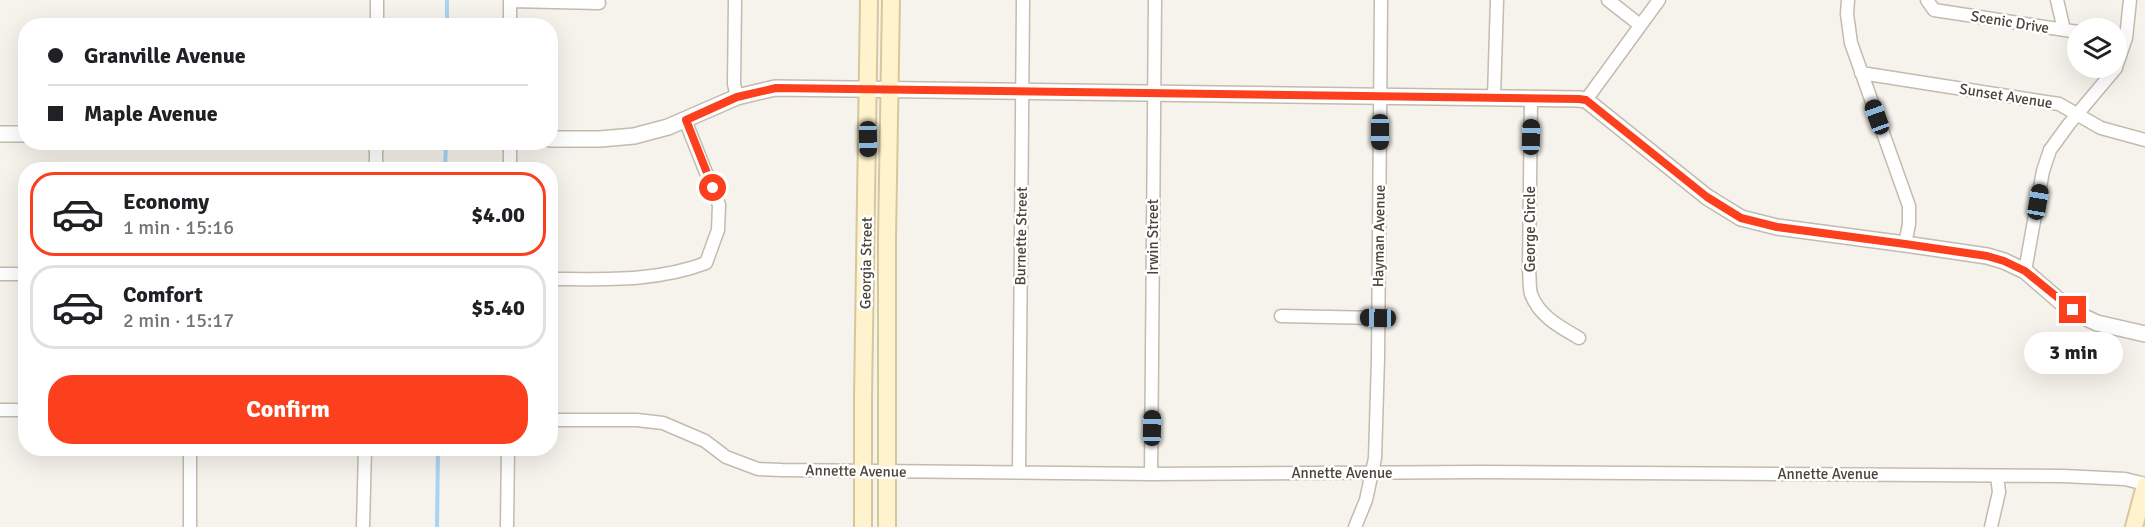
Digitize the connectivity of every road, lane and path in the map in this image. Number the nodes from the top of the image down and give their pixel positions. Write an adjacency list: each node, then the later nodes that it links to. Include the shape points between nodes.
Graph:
1 (377, 0): 17 (street)
2 (735, 0): 30 (street)
3 (869, 0): 25 (main road, Georgia Street)
4 (891, 0): 26 (main road, Georgia Street)
5 (1023, 0): 27 (street, Burnette Street)
6 (1155, 0): 28 (street, Irwin Street)
7 (1381, 0): 29 (street, Hayman Avenue)
8 (1497, 0): 31 (street)
9 (1608, 0): 20 (street)
10 (1659, 0): 20 (street)
11 (1848, 0): 23 (street, via 1848,32)
12 (1927, 0): 21 (street, Scenic Drive, via 1934,10)
13 (2057, 0): 21 (street, Scenic Drive)
14 (2130, 0): 19 (street)
15 (510, 1): 16 (street); 18 (street)
16 (599, 3)
17 (377, 18)
18 (510, 18)
19 (2126, 18)
20 (1640, 25): 33 (street)
21 (2064, 30): 22 (street, Scenic Drive)
22 (2067, 30)
23 (1861, 73): 34 (street, Sunset Avenue, via 2059,104); 40 (street, via 1909,206)
24 (2107, 78): 34 (street)
25 (867, 90): 26 (street); 30 (street, via 776,88); 55 (main road, Georgia Street)
26 (890, 90): 27 (street); 56 (main road, Georgia Street)
27 (1022, 90): 28 (street); 57 (street, Burnette Street)
28 (1155, 93): 29 (street); 59 (street, Irwin Street)
29 (1380, 95): 31 (street); 46 (street, Hayman Avenue)
30 (737, 97): 35 (street)
31 (1494, 97): 32 (street)
32 (1531, 98): 33 (street); 48 (street, George Circle, via 1531,293 1542,312)
33 (1586, 100): 40 (street, via 1707,197 1741,218 1777,227)
34 (2078, 114): 39 (street, Sunset Avenue, via 2101,128); 41 (street, via 2050,150)
35 (686, 120): 38 (street, via 634,136); 44 (street, via 719,205 718,230 706,263 660,277)
36 (0, 134): 37 (street)
37 (18, 134)
38 (558, 139)
39 (2145, 140)
40 (1905, 244): 41 (street, via 1987,256)
41 (2025, 271): 47 (street, via 2062,303 2097,323)
42 (0, 274): 43 (street)
43 (18, 274)
44 (558, 279)
45 (1281, 316): 46 (street)
46 (1378, 318): 58 (street, Hayman Avenue)
47 (2145, 334)
48 (1579, 338)
49 (0, 410): 50 (street)
50 (18, 411)
51 (558, 420): 55 (street, Annette Avenue, via 663,423 705,441 726,457 758,469)
52 (190, 456): 62 (street)
53 (365, 456): 63 (street)
54 (508, 456): 64 (street)
55 (863, 471): 56 (street, Annette Avenue); 65 (main road, Georgia Street)
56 (887, 471): 57 (street, Annette Avenue); 66 (main road, Georgia Street)
57 (1019, 472): 59 (street, Annette Avenue)
58 (1372, 472): 59 (street, Annette Avenue); 60 (street, Annette Avenue); 67 (street, Hayman Avenue)
59 (1151, 474)
60 (1997, 476): 61 (street, Annette Avenue, via 2125,479); 68 (street, via 2000,492)
61 (2145, 485): 69 (main road)
62 (190, 527)
63 (363, 527)
64 (507, 527)
65 (863, 527)
66 (887, 527)
67 (1355, 527)
68 (1991, 527)
69 (2134, 527)

